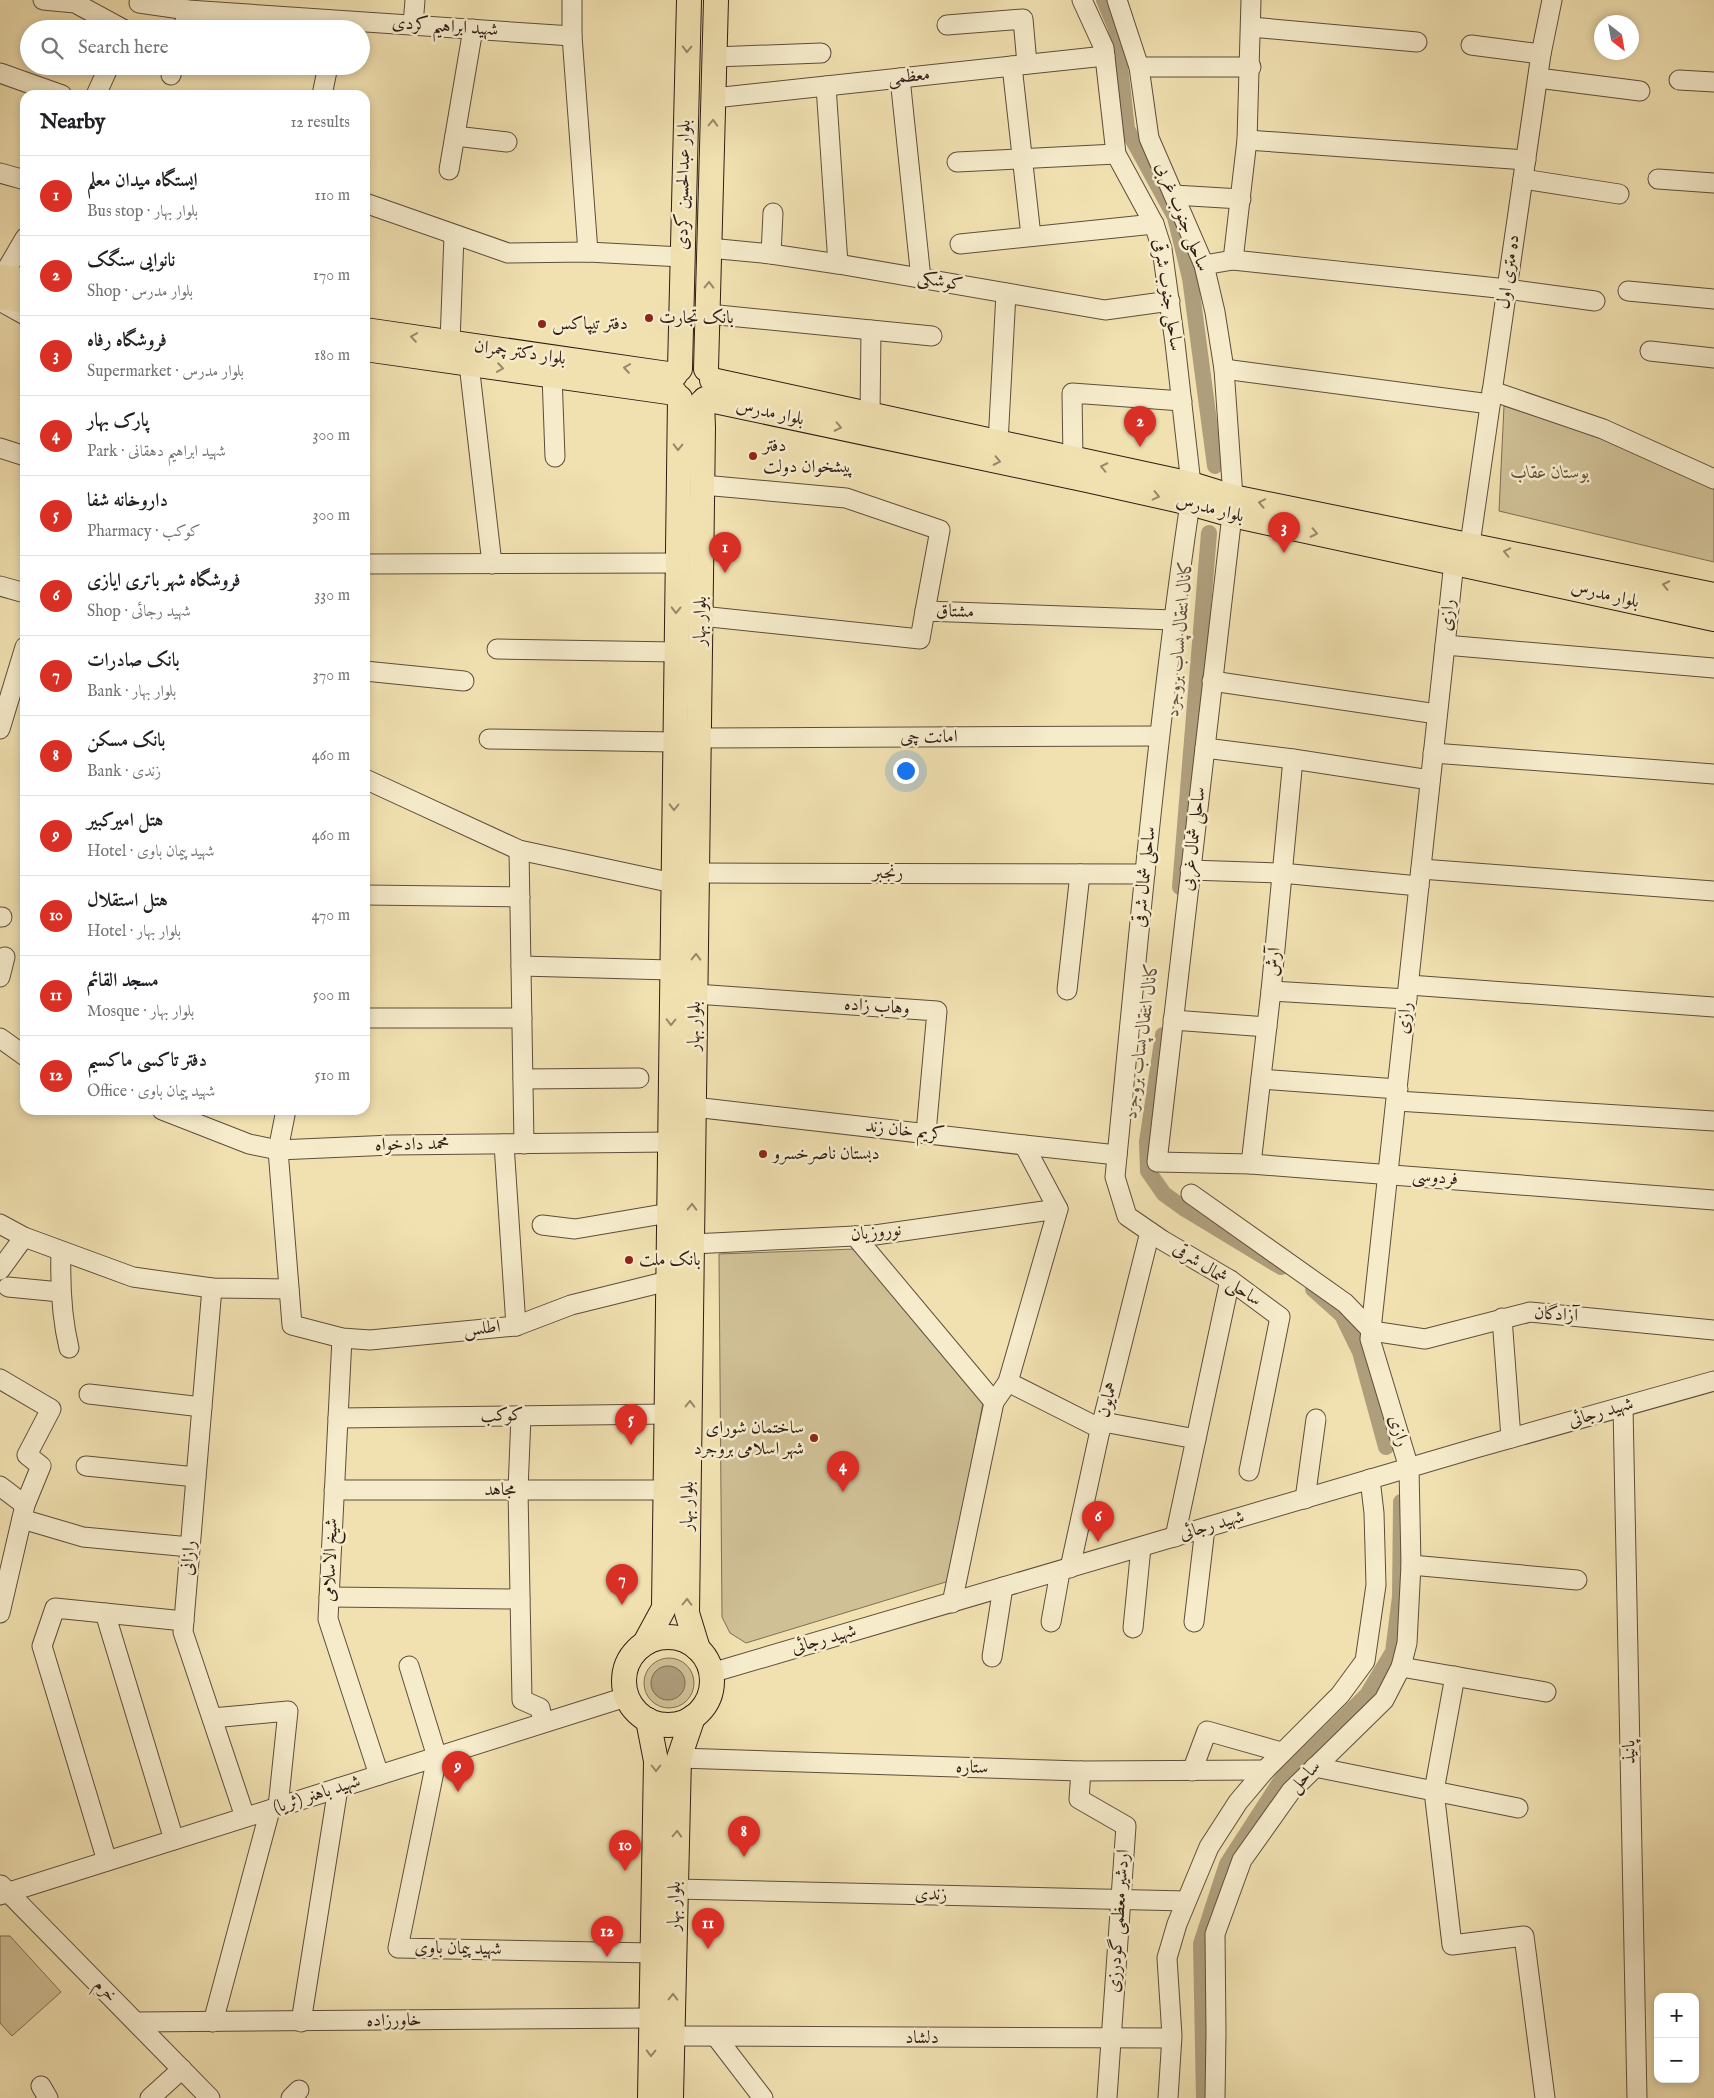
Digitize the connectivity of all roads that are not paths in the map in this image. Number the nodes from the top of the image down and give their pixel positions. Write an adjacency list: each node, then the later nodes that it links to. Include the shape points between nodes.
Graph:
1 (43, 0): 2 (street)
2 (50, 0): 13 (street, via 75,3)
3 (415, 0): 18 (street)
4 (572, 0): 22 (street)
5 (689, 0): 71 (main road, بلوار عبدالحسین کردی, one-way to 71)
6 (716, 0): 28 (main road, بلوار عبدالحسین کردی)
7 (1082, 0): 27 (street, ساحلی جنوب شرقی)
8 (1117, 0): 30 (street, ساحلی جنوب غربی)
9 (1252, 0): 20 (street)
10 (1552, 0): 26 (street, ده متری اول)
11 (140, 2): 12 (street, شهید ابراهیم کردی); 14 (street)
12 (188, 10): 15 (street); 16 (street, شهید ابراهیم کردی)
13 (108, 20)
14 (130, 20)
15 (186, 20)
16 (294, 20)
17 (370, 24): 18 (street, شهید ابراهیم کردی)
18 (413, 25): 21 (street, شهید ابراهیم کردی)
19 (947, 25): 29 (street, via 1023,19)
20 (1252, 27): 23 (street); 31 (street)
21 (473, 29): 22 (street, شهید ابراهیم کردی); 45 (street)
22 (572, 36): 69 (street)
23 (1417, 42)
24 (1471, 45): 26 (street)
25 (821, 53): 28 (street)
26 (1541, 54): 36 (street, ده متری اول)
27 (1105, 56): 29 (street, معظمی); 48 (street, ساحلی جنوب شرقی)
28 (714, 58): 44 (main road, بلوار عبدالحسین کردی)
29 (1020, 65): 35 (street, معظمی); 49 (street)
30 (1139, 67): 31 (street); 59 (street, ساحلی جنوب غربی, via 1149,138)
31 (1251, 67): 46 (street)
32 (0, 73): 40 (street)
33 (105, 75): 41 (street)
34 (326, 75): 42 (street)
35 (900, 78): 39 (street, معظمی); 75 (street)
36 (1538, 78): 43 (street); 50 (street, ده متری اول)
37 (1679, 80): 38 (street)
38 (1714, 82)
39 (826, 86): 44 (street, معظمی); 73 (street)
40 (48, 90)
41 (98, 90)
42 (323, 90)
43 (1640, 91)
44 (714, 98): 67 (main road, بلوار عبدالحسین کردی, one-way to 44)
45 (455, 136): 47 (street); 52 (street)
46 (1247, 140): 50 (street); 60 (street)
47 (507, 142)
48 (1116, 154): 49 (street); 63 (street, ساحلی جنوب شرقی)
49 (1023, 159): 51 (street); 65 (street)
50 (1526, 160): 55 (street, ده متری اول)
51 (958, 162)
52 (449, 170)
53 (0, 173): 54 (street)
54 (20, 179)
55 (1523, 179): 58 (street); 77 (street, ده متری اول)
56 (1658, 180): 57 (street)
57 (1714, 183)
58 (1619, 194)
59 (1174, 195): 60 (street); 74 (street, ساحلی جنوب غربی)
60 (1240, 199): 72 (street)
61 (370, 205): 64 (street)
62 (773, 213): 70 (street)
63 (1154, 224): 65 (street); 82 (street, ساحلی جنوب شرقی, via 1162,249)
64 (454, 235): 69 (street, via 508,253); 90 (street)
65 (1031, 236): 66 (street)
66 (960, 244)
67 (709, 248): 70 (street, کوشکی); 86 (main road, بلوار عبدالحسین کردی, one-way to 67)
68 (20, 250): 76 (street)
69 (588, 252): 71 (street)
70 (771, 254): 73 (street, کوشکی)
71 (682, 258): 85 (main road, بلوار عبدالحسین کردی)
72 (1233, 260): 74 (street); 77 (street)
73 (838, 264): 75 (street, کوشکی)
74 (1204, 265): 95 (street, ساحلی جنوب غربی)
75 (920, 279): 79 (street, کوشکی)
76 (5, 286): 80 (main road); 84 (street)
77 (1507, 289): 83 (street); 98 (street, ده متری اول)
78 (1628, 291): 81 (street)
79 (1006, 293): 82 (street, کوشکی, via 1105,310); 101 (street)
80 (20, 297)
81 (1714, 300)
82 (1170, 301): 99 (street, ساحلی جنوب شرقی)
83 (1594, 301)
84 (20, 308)
85 (681, 313): 86 (main road, via 692,321 700,321); 97 (main road, بلوار عبدالحسین کردی)
86 (708, 314): 87 (street); 97 (main road, بلوار عبدالحسین کردی)
87 (871, 330): 89 (street); 100 (street)
88 (370, 331): 90 (main road, بلوار دکتر چمران, one-way to 88)
89 (932, 336)
90 (450, 342): 97 (main road, بلوار دکتر چمران, one-way to 90)
91 (370, 350): 94 (main road, بلوار دکتر چمران)
92 (1650, 351): 93 (street)
93 (1714, 358)
94 (469, 364): 96 (main road, بلوار دکتر چمران, one-way to 96); 115 (street)
95 (1224, 369): 98 (street); 110 (street, ساحلی جنوب غربی)
96 (552, 375): 97 (main road, بلوار دکتر چمران); 104 (street)
97 (692, 386): 100 (main road, بلوار مدرس); 107 (main road, بلوار بهار, one-way to 107); 108 (main road, بلوار بهار, via 703,428); 109 (main road, بلوار مدرس, one-way to 109)
98 (1491, 398): 106 (street, via 1603,429); 111 (street, ده متری اول)
99 (1182, 401): 105 (street, via 1072,393); 109 (street, ساحلی جنوب شرقی)
100 (870, 416): 101 (main road, بلوار مدرس)
101 (998, 444): 105 (main road, بلوار مدرس)
102 (0, 448): 103 (street)
103 (20, 454)
104 (555, 457)
105 (1072, 460): 109 (main road, بلوار مدرس, one-way to 105)
106 (1714, 479)
107 (678, 484): 108 (main road, via 690,473); 113 (main road, بلوار بهار)
108 (703, 485): 119 (street, via 846,498 940,530); 120 (main road, بلوار بهار)
109 (1191, 494): 110 (main road, بلوار مدرس); 121 (street, ساحلی شمال شرقی)
110 (1232, 506): 111 (main road, بلوار مدرس, one-way to 110); 112 (main road, بلوار مدرس, one-way to 112); 130 (street, ساحلی شمال غربی)
111 (1470, 544): 118 (main road, بلوار مدرس, one-way to 111)
112 (1454, 562): 122 (main road, بلوار مدرس); 123 (street, رازی)
113 (677, 563): 115 (street); 125 (main road, بلوار بهار, one-way to 125)
114 (370, 564): 115 (street)
115 (492, 564)
116 (0, 586): 117 (street)
117 (20, 592)
118 (1714, 595)
119 (925, 611): 120 (street, مشتاق, via 920,639); 121 (street, مشتاق)
120 (701, 616): 135 (main road, بلوار بهار)
121 (1173, 620): 134 (street, ساحلی شمال شرقی)
122 (1714, 620)
123 (1445, 645): 127 (street); 132 (street, رازی)
124 (497, 649): 125 (street)
125 (676, 652): 137 (main road, بلوار بهار)
126 (20, 660): 131 (street)
127 (1714, 668)
128 (370, 672): 129 (street)
129 (464, 681)
130 (1212, 681): 132 (street); 138 (street, ساحلی شمال غربی)
131 (4, 702): 133 (street)
132 (1438, 714): 139 (street, رازی)
133 (0, 728)
134 (1159, 736): 135 (street, امانت چی); 151 (street, ساحلی شمال شرقی)
135 (699, 738): 144 (main road, بلوار بهار)
136 (489, 739): 137 (street)
137 (674, 742): 145 (main road, بلوار بهار)
138 (1205, 748): 140 (street); 147 (street, ساحلی شمال غربی)
139 (1433, 753): 141 (street); 142 (street, رازی)
140 (1293, 759): 142 (street); 149 (street, آرش)
141 (1714, 774)
142 (1430, 780): 152 (street, رازی)
143 (370, 781): 146 (street)
144 (698, 781): 145 (main road); 148 (main road, بلوار بهار)
145 (674, 783): 153 (main road, بلوار بهار, one-way to 153)
146 (519, 850): 153 (street); 156 (street)
147 (1190, 870): 149 (street); 168 (street, ساحلی شمال غربی)
148 (697, 873): 150 (street, رنجبر); 164 (main road, بلوار بهار, one-way to 148)
149 (1281, 873): 152 (street); 162 (street, آرش)
150 (1080, 874): 151 (street, رنجبر); 161 (street)
151 (1145, 874): 186 (street, ساحلی شمال شرقی)
152 (1420, 877): 154 (street); 163 (street, رازی)
153 (673, 883): 159 (main road, بلوار بهار)
154 (1714, 891)
155 (370, 895): 156 (street)
156 (520, 897): 158 (street)
157 (5, 957): 160 (street)
158 (521, 966): 159 (street); 167 (street)
159 (671, 970): 181 (main road, بلوار بهار, one-way to 181)
160 (0, 977)
161 (1067, 990)
162 (1271, 991): 163 (street); 169 (street, آرش)
163 (1408, 992): 165 (street); 175 (street, رازی)
164 (696, 994): 176 (main road, بلوار بهار); 180 (street, وهاب زاده, via 937,1011)
165 (1714, 1007)
166 (370, 1018): 167 (street)
167 (522, 1018): 173 (street)
168 (1173, 1020): 169 (street); 187 (street, ساحلی شمال غربی)
169 (1267, 1027): 174 (street, آرش)
170 (0, 1038): 171 (street)
171 (20, 1052)
172 (639, 1078): 173 (street)
173 (523, 1079): 183 (street)
174 (1261, 1079): 175 (street); 188 (street, آرش)
175 (1397, 1095): 179 (street); 189 (street, رازی)
176 (694, 1107): 180 (street, کریم خان زند); 199 (main road, بلوار بهار, one-way to 176)
177 (175, 1115): 185 (street, محمد دادخواه, via 249,1144)
178 (285, 1115): 185 (street)
179 (1714, 1121)
180 (926, 1133): 184 (street, کریم خان زند)
181 (670, 1142): 183 (street, محمد دادخواه); 193 (main road, بلوار بهار)
182 (504, 1144): 183 (street, محمد دادخواه); 185 (street, محمد دادخواه); 208 (street)
183 (524, 1144)
184 (1024, 1146): 186 (street, کریم خان زند); 192 (street)
185 (278, 1150): 205 (street)
186 (1117, 1155): 196 (street, ساحلی شمال شرقی, via 1115,1177 1128,1216)
187 (1156, 1162): 188 (street, فردوسی)
188 (1251, 1164): 189 (street, فردوسی)
189 (1389, 1174): 191 (street, فردوسی); 210 (street, رازی)
190 (1191, 1194): 210 (street, via 1345,1303)
191 (1714, 1200)
192 (1058, 1209): 197 (street, نوروزیان); 217 (street)
193 (669, 1213): 195 (street, via 574,1229); 203 (main road, بلوار بهار)
194 (0, 1224): 198 (street)
195 (542, 1225)
196 (1150, 1232): 202 (street, ساحلی شمال شرقی); 226 (street, همایون)
197 (855, 1236): 199 (street, نوروزیان); 219 (street)
198 (24, 1237): 200 (street); 201 (street)
199 (692, 1244): 212 (main road, بلوار بهار)
200 (61, 1251): 204 (street, via 133,1277); 206 (street)
201 (4, 1279): 206 (street)
202 (1230, 1280): 227 (street); 231 (street, ساحلی شمال شرقی, via 1280,1317)
203 (668, 1281): 208 (street, اطلس, via 571,1305); 211 (main road, بلوار بهار)
204 (212, 1288): 205 (street); 220 (street, رازانی)
205 (289, 1289): 213 (street, اطلس, via 292,1325)
206 (60, 1292): 214 (street)
207 (1502, 1318): 209 (street, آزادگان, via 1530,1312); 210 (street, آزادگان, via 1425,1339); 228 (street)
208 (516, 1326): 213 (street, اطلس, via 370,1340)
209 (1714, 1330)
210 (1372, 1331): 230 (street, رازی, via 1370,1339)
211 (667, 1334): 212 (main road); 222 (main road, بلوار بهار)
212 (691, 1335): 259 (main road, بلوار بهار, one-way to 212, via 687,1613)
213 (342, 1338): 224 (street, شیخ الاسلامی)
214 (69, 1348)
215 (0, 1379): 239 (street, via 51,1409 27,1455 41,1466)
216 (1714, 1381): 221 (street, شهید رجائی)
217 (1008, 1382): 219 (street); 226 (street)
218 (89, 1394): 220 (street)
219 (994, 1402): 251 (street)
220 (202, 1406): 232 (street, رازانی)
221 (1623, 1407): 228 (street, شهید رجائی); 309 (street, پانیذ)
222 (666, 1414): 223 (street, کوکب); 237 (main road, بلوار بهار)
223 (521, 1416): 224 (street, کوکب); 236 (street)
224 (338, 1418): 235 (street, شیخ الاسلامی)
225 (1316, 1419): 238 (street)
226 (1102, 1425): 227 (street); 245 (street, همایون)
227 (1196, 1438): 241 (street)
228 (1511, 1438): 230 (street, شهید رجائی)
229 (86, 1466): 232 (street)
230 (1409, 1468): 233 (street, شهید رجائی); 244 (street, ساحل)
231 (1249, 1471)
232 (196, 1477): 242 (street, رازانی)
233 (1370, 1479): 238 (street, شهید رجائی); 271 (street, ساحل, via 1376,1585 1365,1661 1340,1695)
234 (0, 1486): 239 (street)
235 (334, 1490): 236 (street, مجاهد); 249 (street, شیخ الاسلامی)
236 (518, 1490): 237 (street, مجاهد); 250 (street)
237 (666, 1490): 258 (main road, بلوار بهار, via 664,1608)
238 (1305, 1499): 240 (street, شهید رجائی)
239 (24, 1512): 242 (street, via 83,1536); 247 (street)
240 (1205, 1528): 241 (street, شهید رجائی); 256 (street)
241 (1175, 1537): 243 (street, شهید رجائی)
242 (190, 1547): 254 (street, رازانی)
243 (1141, 1548): 245 (street, شهید رجائی); 257 (street)
244 (1411, 1565): 246 (street); 262 (street, ساحل, via 1407,1643)
245 (1065, 1570): 248 (street, شهید رجائی); 255 (street, همایون)
246 (1577, 1580)
247 (3, 1583): 252 (street)
248 (1004, 1587): 251 (street, شهید رجائی); 260 (street)
249 (329, 1597): 250 (street); 278 (street, شیخ الاسلامی, via 328,1619)
250 (520, 1599): 270 (street, via 522,1700 540,1708)
251 (952, 1603): 263 (street, شهید رجائی)
252 (0, 1613)
253 (104, 1613): 254 (street); 284 (street); 285 (street, via 55,1608 42,1646)
254 (184, 1621): 268 (street, رازانی, via 183,1632)
255 (1051, 1622)
256 (1194, 1622)
257 (1133, 1628)
258 (645, 1643): 259 (main road, via 673,1637); 266 (main road, via 628,1661 624,1679)
259 (698, 1649): 263 (main road)
260 (992, 1656)
261 (409, 1666): 272 (street)
262 (1401, 1667): 264 (street); 274 (street, ساحل, via 1384,1700)
263 (711, 1673): 267 (main road, via 709,1697)
264 (1455, 1676): 265 (street); 280 (street)
265 (1546, 1692)
266 (626, 1697): 269 (main road); 270 (street, شهید باهنر (ثریا))
267 (694, 1717): 269 (main road, via 671,1725); 273 (main road, بلوار بهار)
268 (212, 1718): 281 (street, via 288,1710); 283 (street, رازانی)
269 (648, 1720): 290 (main road, بلوار بهار, one-way to 290, via 656,1761)
270 (543, 1722): 272 (street, شهید باهنر (ثریا))
271 (1282, 1752): 275 (street, ساحل); 276 (street, via 1207,1731)
272 (437, 1757): 278 (street, شهید باهنر (ثریا)); 290 (street, شهید پیمان باوی, via 398,1948)
273 (679, 1758): 277 (street, ستاره); 286 (main road, بلوار بهار, one-way to 273)
274 (1315, 1767): 280 (street); 307 (street, ساحل, via 1291,1790 1242,1860 1215,1934)
275 (1265, 1770): 276 (street, ستاره); 289 (street, ساحل, via 1238,1802 1209,1847)
276 (1192, 1771): 277 (street, ستاره)
277 (1081, 1772): 288 (street, اردشیر معظمی گودرزی, via 1079,1799 1126,1826)
278 (379, 1775): 279 (street, شهید باهنر (ثریا))
279 (338, 1788): 281 (street, شهید باهنر (ثریا)); 294 (street)
280 (1434, 1791): 282 (street); 308 (street, via 1452,1945 1524,1936)
281 (274, 1808): 283 (street, شهید باهنر (ثریا)); 293 (street)
282 (1518, 1808)
283 (245, 1817): 284 (street, شهید باهنر (ثریا))
284 (174, 1840): 285 (street, شهید باهنر (ثریا))
285 (107, 1861): 287 (street, شهید باهنر (ثریا))
286 (676, 1889): 288 (street, زندی); 295 (main road, بلوار بهار, one-way to 286)
287 (3, 1890): 292 (street, خرم)
288 (1121, 1900): 289 (street, زندی); 297 (street, اردشیر معظمی گودرزی)
289 (1186, 1901): 298 (street, ساحل, via 1167,1958)
290 (653, 1953): 291 (main road, بلوار بهار)
291 (652, 2018): 294 (street, خاورزاده); 302 (main road, بلوار بهار, one-way to 302)
292 (136, 2022): 293 (street, خاورزاده); 299 (street, خرم)
293 (213, 2022): 294 (street, خاورزاده)
294 (301, 2022)
295 (672, 2036): 296 (street, دلشاد); 303 (main road, بلوار بهار)
296 (717, 2038): 297 (street, دلشاد); 304 (street)
297 (1111, 2038): 298 (street, دلشاد); 305 (street, اردشیر معظمی گودرزی)
298 (1171, 2038): 306 (street, ساحل)
299 (182, 2069): 300 (street); 301 (street, خرم)
300 (150, 2098)
301 (210, 2098)
302 (650, 2098)
303 (671, 2098)
304 (763, 2098)
305 (1107, 2098)
306 (1168, 2098)
307 (1215, 2098)
308 (1545, 2098)
309 (1637, 2098)

